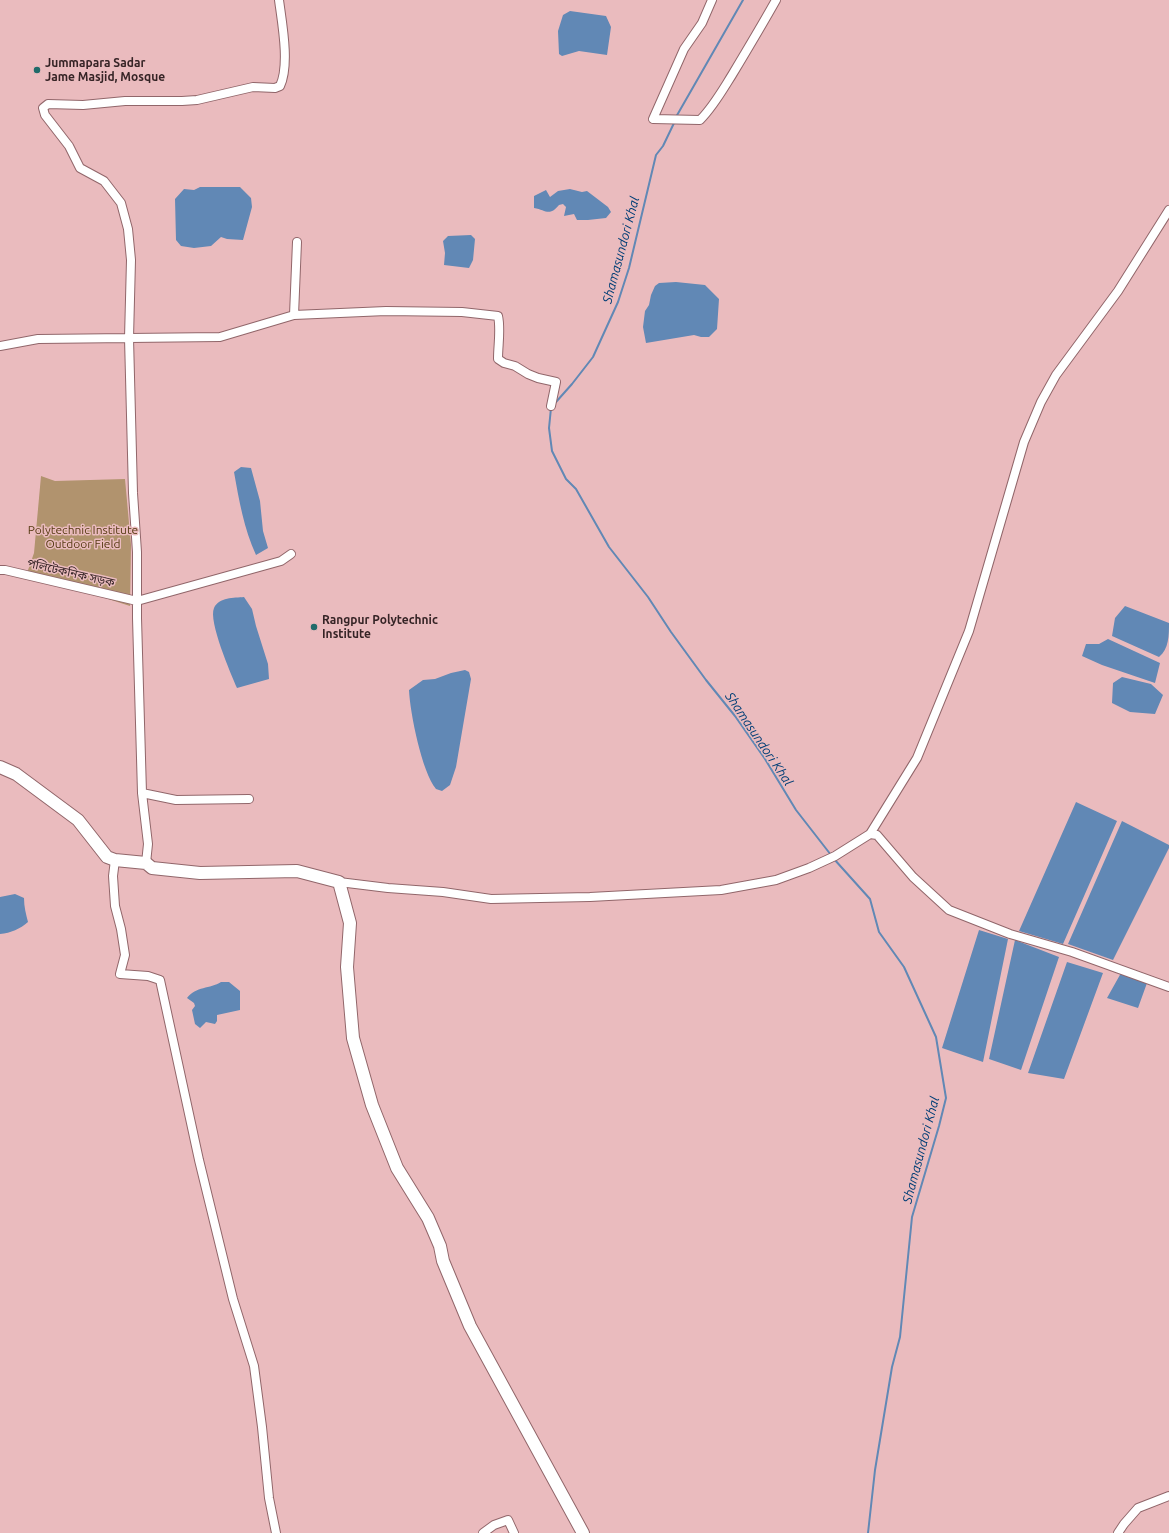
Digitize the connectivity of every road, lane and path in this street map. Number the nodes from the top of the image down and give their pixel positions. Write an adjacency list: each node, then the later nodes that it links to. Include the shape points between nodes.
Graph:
1 (279, 0): 7 (street, via 285,61 280,86 253,87 197,100 48,104 43,108 44,115 69,146 80,168 104,181 121,203 128,229 131,260)
2 (712, 0): 3 (street, via 702,23 684,49 653,119 700,120 710,110)
3 (776, 0)
4 (1169, 210): 16 (street, via 1118,291 1056,375 1041,402 1024,442 969,631 917,758)
5 (297, 242): 6 (street)
6 (294, 315): 7 (street, via 220,336); 9 (street, via 386,311 462,312 498,316 498,359 538,378 556,382)
7 (129, 338): 8 (street, via 38,339); 12 (street)
8 (0, 346)
9 (551, 406)
10 (291, 554): 12 (street, via 281,561)
11 (0, 570): 12 (street, পলিটেকনিক সড়ক)
12 (137, 601): 14 (street)
13 (0, 767): 17 (main road, via 16,774 78,820 107,857)
14 (142, 793): 15 (street, via 176,800); 18 (street, via 148,844)
15 (249, 799)
16 (870, 834): 19 (street, via 835,856 776,880 721,890 491,900 443,892); 20 (street, via 877,835 913,877 949,910 1010,934 1072,952)
17 (115, 860): 18 (main road); 22 (street, via 115,906 125,955 120,974 148,976 160,980 199,1160 233,1299 254,1366 269,1498)
18 (146, 863): 19 (main road, via 152,868 200,873 297,871)
19 (339, 882): 25 (main road, via 350,923 347,968 352,1038 372,1105 397,1168 428,1218 470,1326)
20 (1169, 987)
21 (1169, 1496): 26 (street, via 1138,1508)
22 (276, 1533)
23 (483, 1533): 24 (street, via 494,1525 508,1520)
24 (514, 1533)
25 (583, 1533)
26 (1118, 1533)

